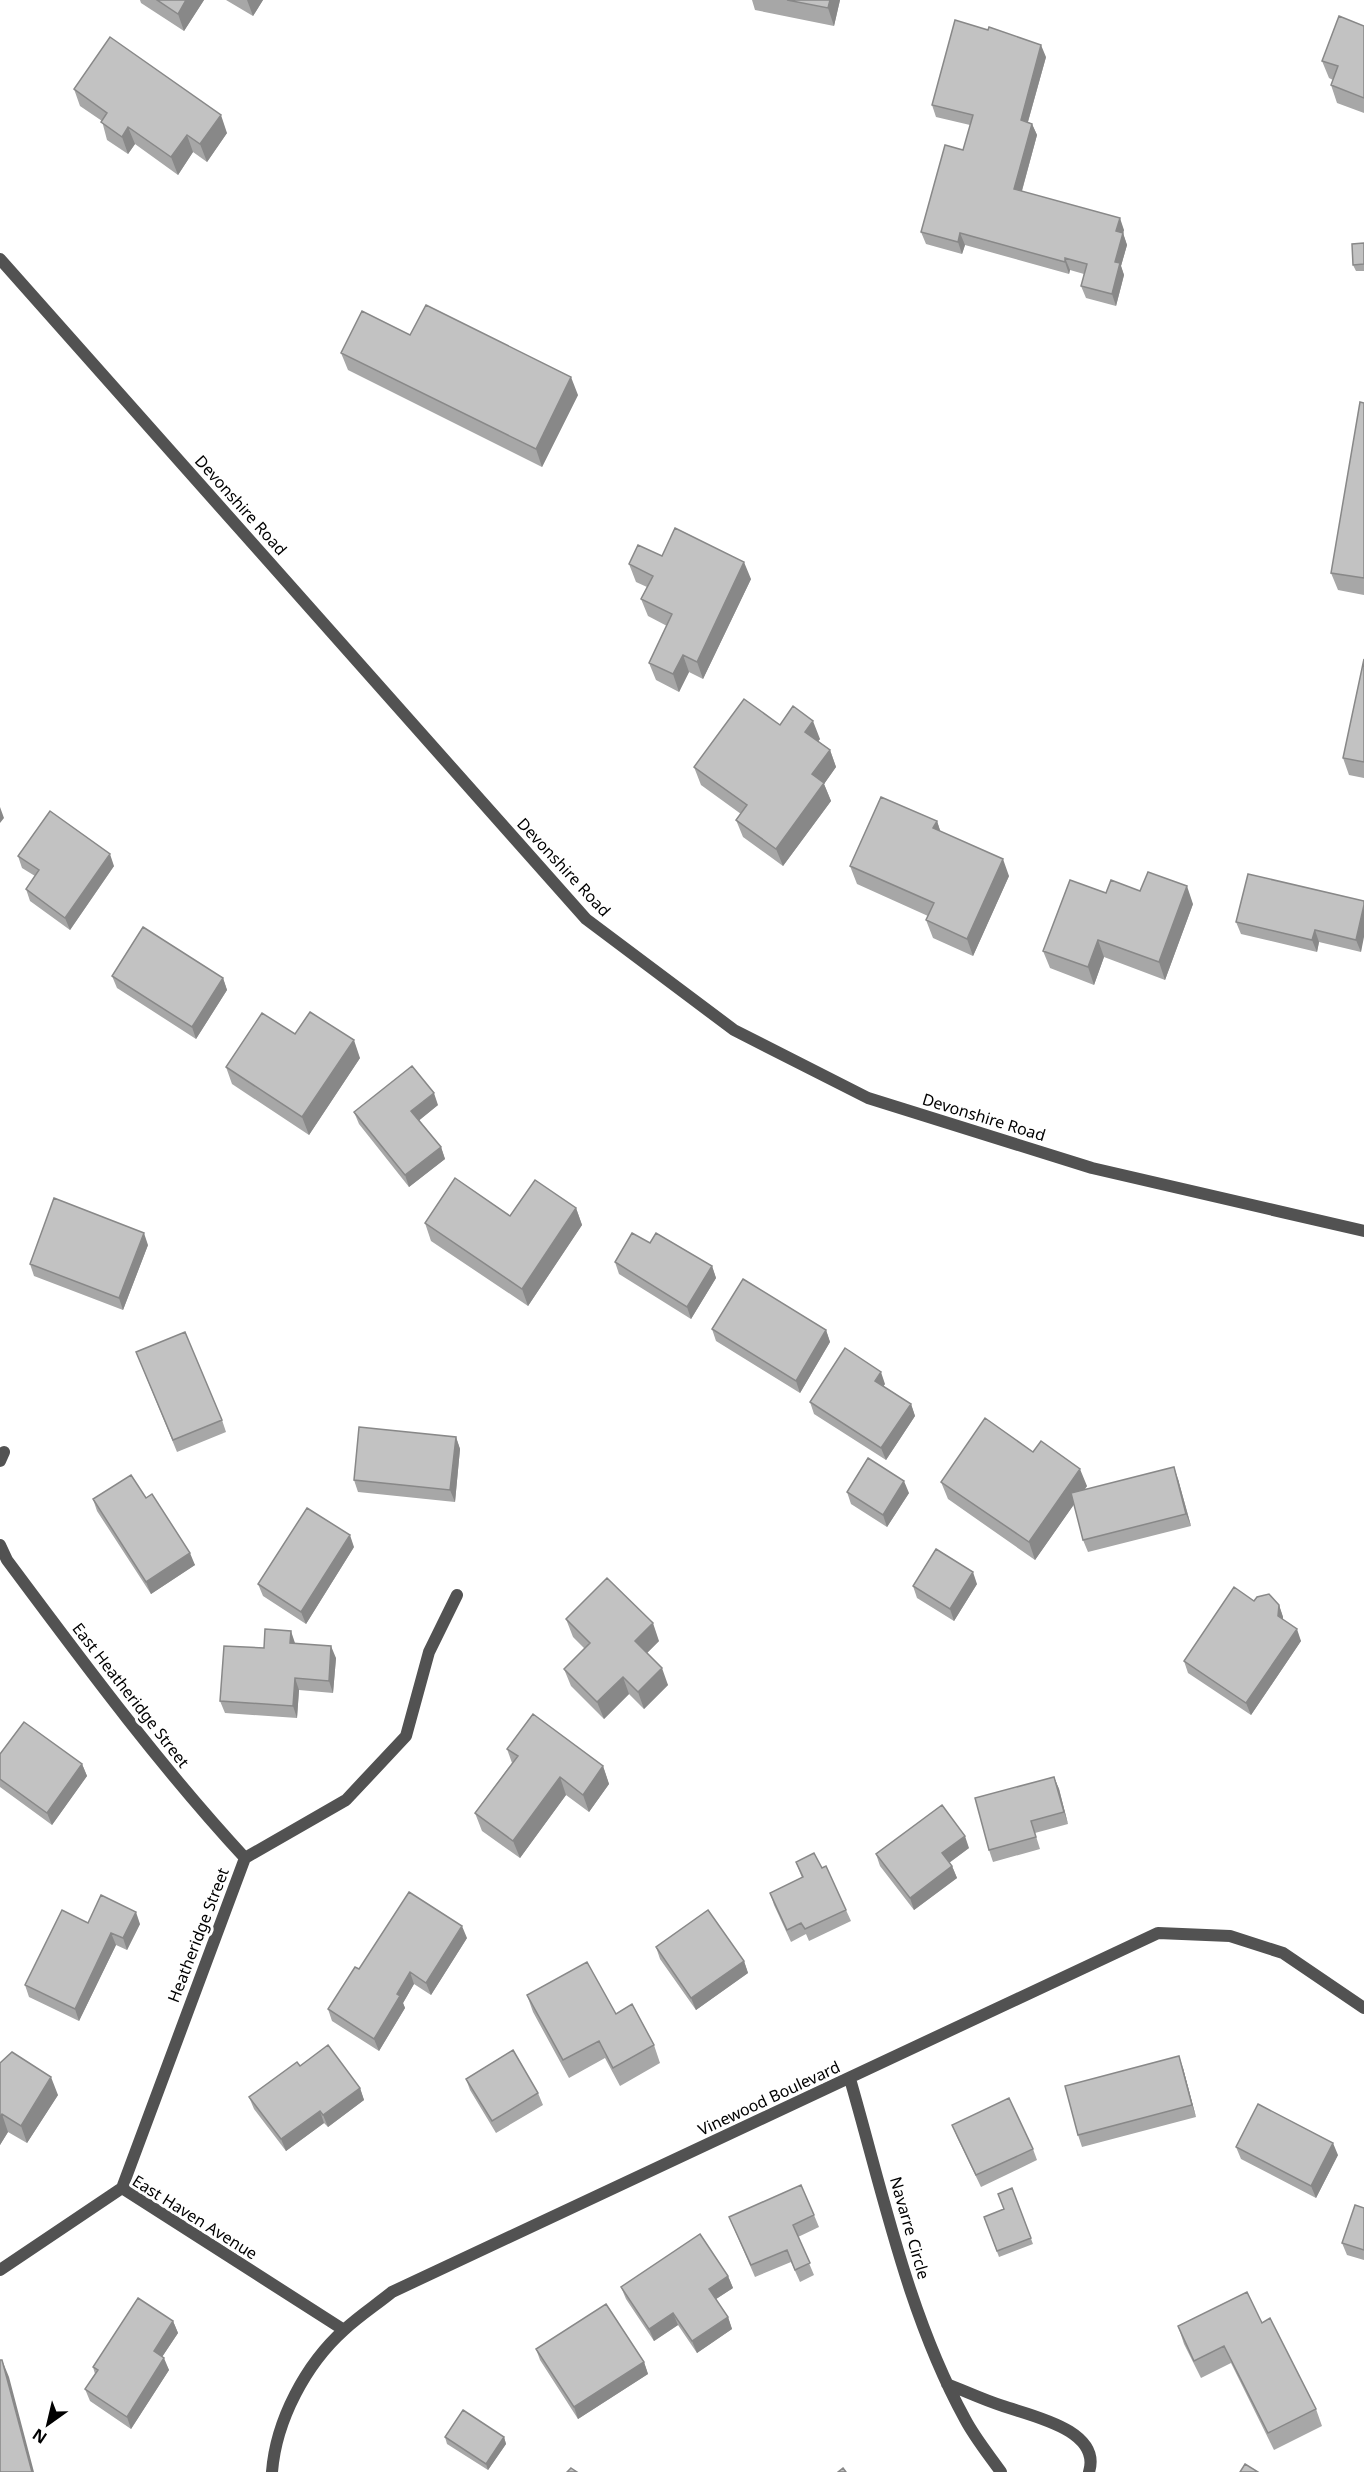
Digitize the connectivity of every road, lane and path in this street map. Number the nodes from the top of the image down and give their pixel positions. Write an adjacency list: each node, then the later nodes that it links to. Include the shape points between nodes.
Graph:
1 (0, 259): 2 (street, Devonshire Road, via 586,919 734,1030 879,1102 1092,1167)
2 (1364, 1231)
3 (0, 1545): 5 (street, East Heatheridge Street, via 97,1682)
4 (457, 1595): 5 (street, Heatheridge Street, via 429,1652 406,1736 346,1800)
5 (245, 1858): 8 (street, Heatheridge Street)
6 (1364, 2008): 7 (street, Vinewood Boulevard, via 1283,1953 1230,1936 1158,1933)
7 (850, 2079): 10 (street, Vinewood Boulevard, via 392,2292); 11 (street, Navarre Circle, via 915,2304)
8 (122, 2188): 9 (street, East Haven Avenue); 10 (street, East Haven Avenue)
9 (0, 2270)
10 (344, 2330): 12 (street, Vinewood Boulevard, via 310,2369 288,2412)
11 (946, 2384): 13 (street, Navarre Circle, via 966,2422); 14 (street, via 1039,2417 1076,2435 1089,2449)
12 (272, 2472)
13 (1001, 2472)
14 (1089, 2472)

